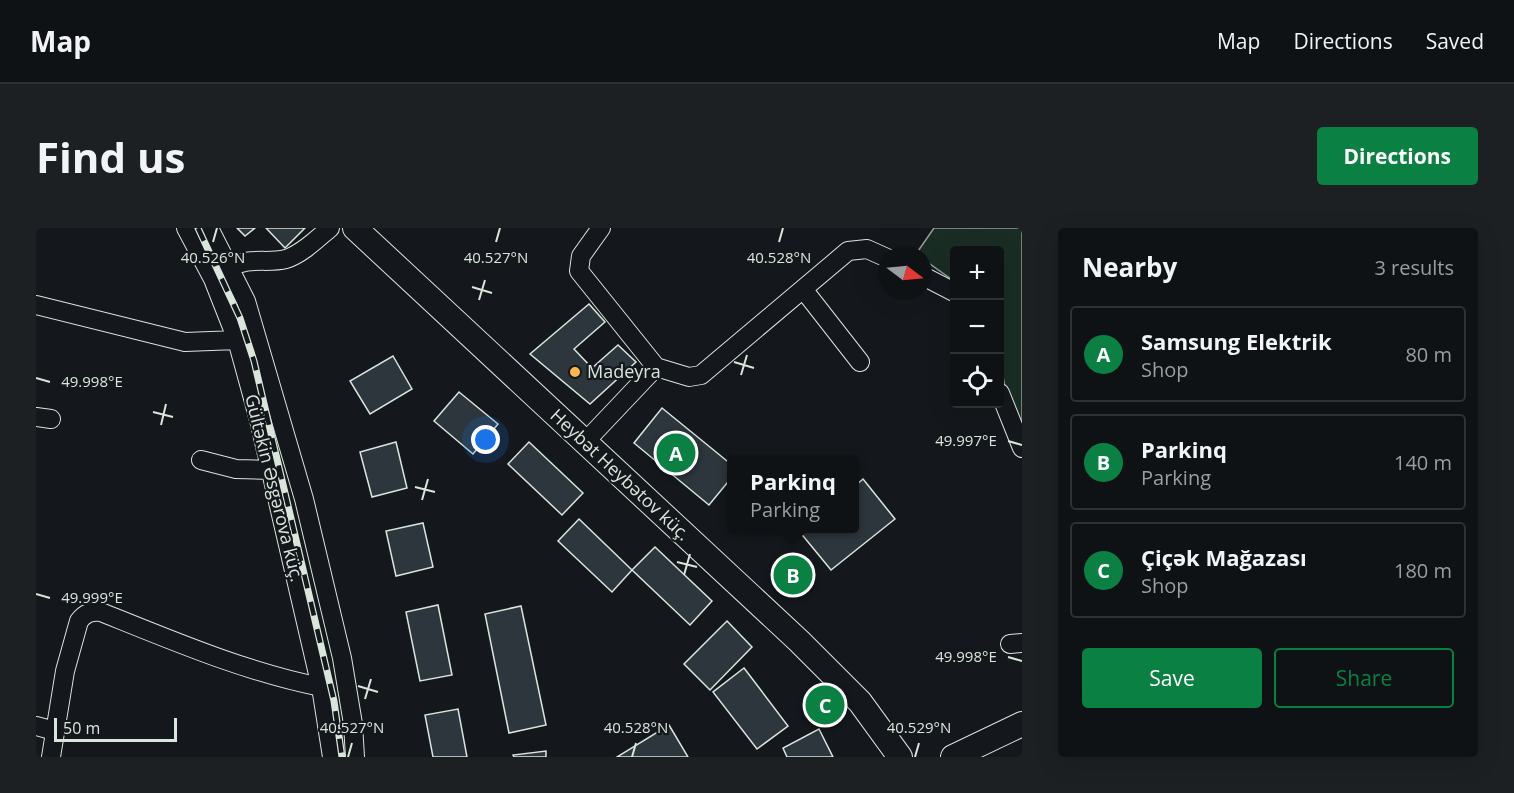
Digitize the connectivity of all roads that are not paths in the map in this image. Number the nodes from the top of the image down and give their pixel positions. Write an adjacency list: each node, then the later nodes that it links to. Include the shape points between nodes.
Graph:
1 (186, 228): 12 (street, Gültəkin Əsgərova küç., via 213,279)
2 (209, 228): 7 (street)
3 (330, 228): 7 (street, via 289,258 240,261)
4 (355, 228): 16 (main road, Heybət Heybətov küç.)
5 (601, 228): 14 (street, via 581,256 579,271)
6 (878, 254): 9 (street, via 867,249 848,251)
7 (230, 268): 26 (street, via 246,301 304,499 342,658)
8 (932, 281): 10 (street)
9 (803, 289): 13 (street); 14 (street, via 702,375 689,376)
10 (950, 290)
11 (36, 306): 12 (street, via 185,342)
12 (237, 340): 19 (street, Gültəkin Əsgərova küç.)
13 (860, 362)
14 (656, 367): 16 (street)
15 (1004, 405): 17 (street)
16 (585, 442): 27 (main road, Heybət Heybətov küç., via 799,641 860,702)
17 (1022, 448)
18 (201, 460): 19 (street, via 243,471)
19 (270, 471): 20 (street, Gültəkin Əsgərova küç.)
20 (321, 687): 23 (street, via 285,679 92,611 79,621 65,671); 25 (street, Gültəkin Əsgərova küç.)
21 (1022, 724): 28 (main road)
22 (36, 726): 23 (street)
23 (55, 731): 24 (street)
24 (51, 757)
25 (332, 757)
26 (355, 757)
27 (900, 757)
28 (953, 757)

